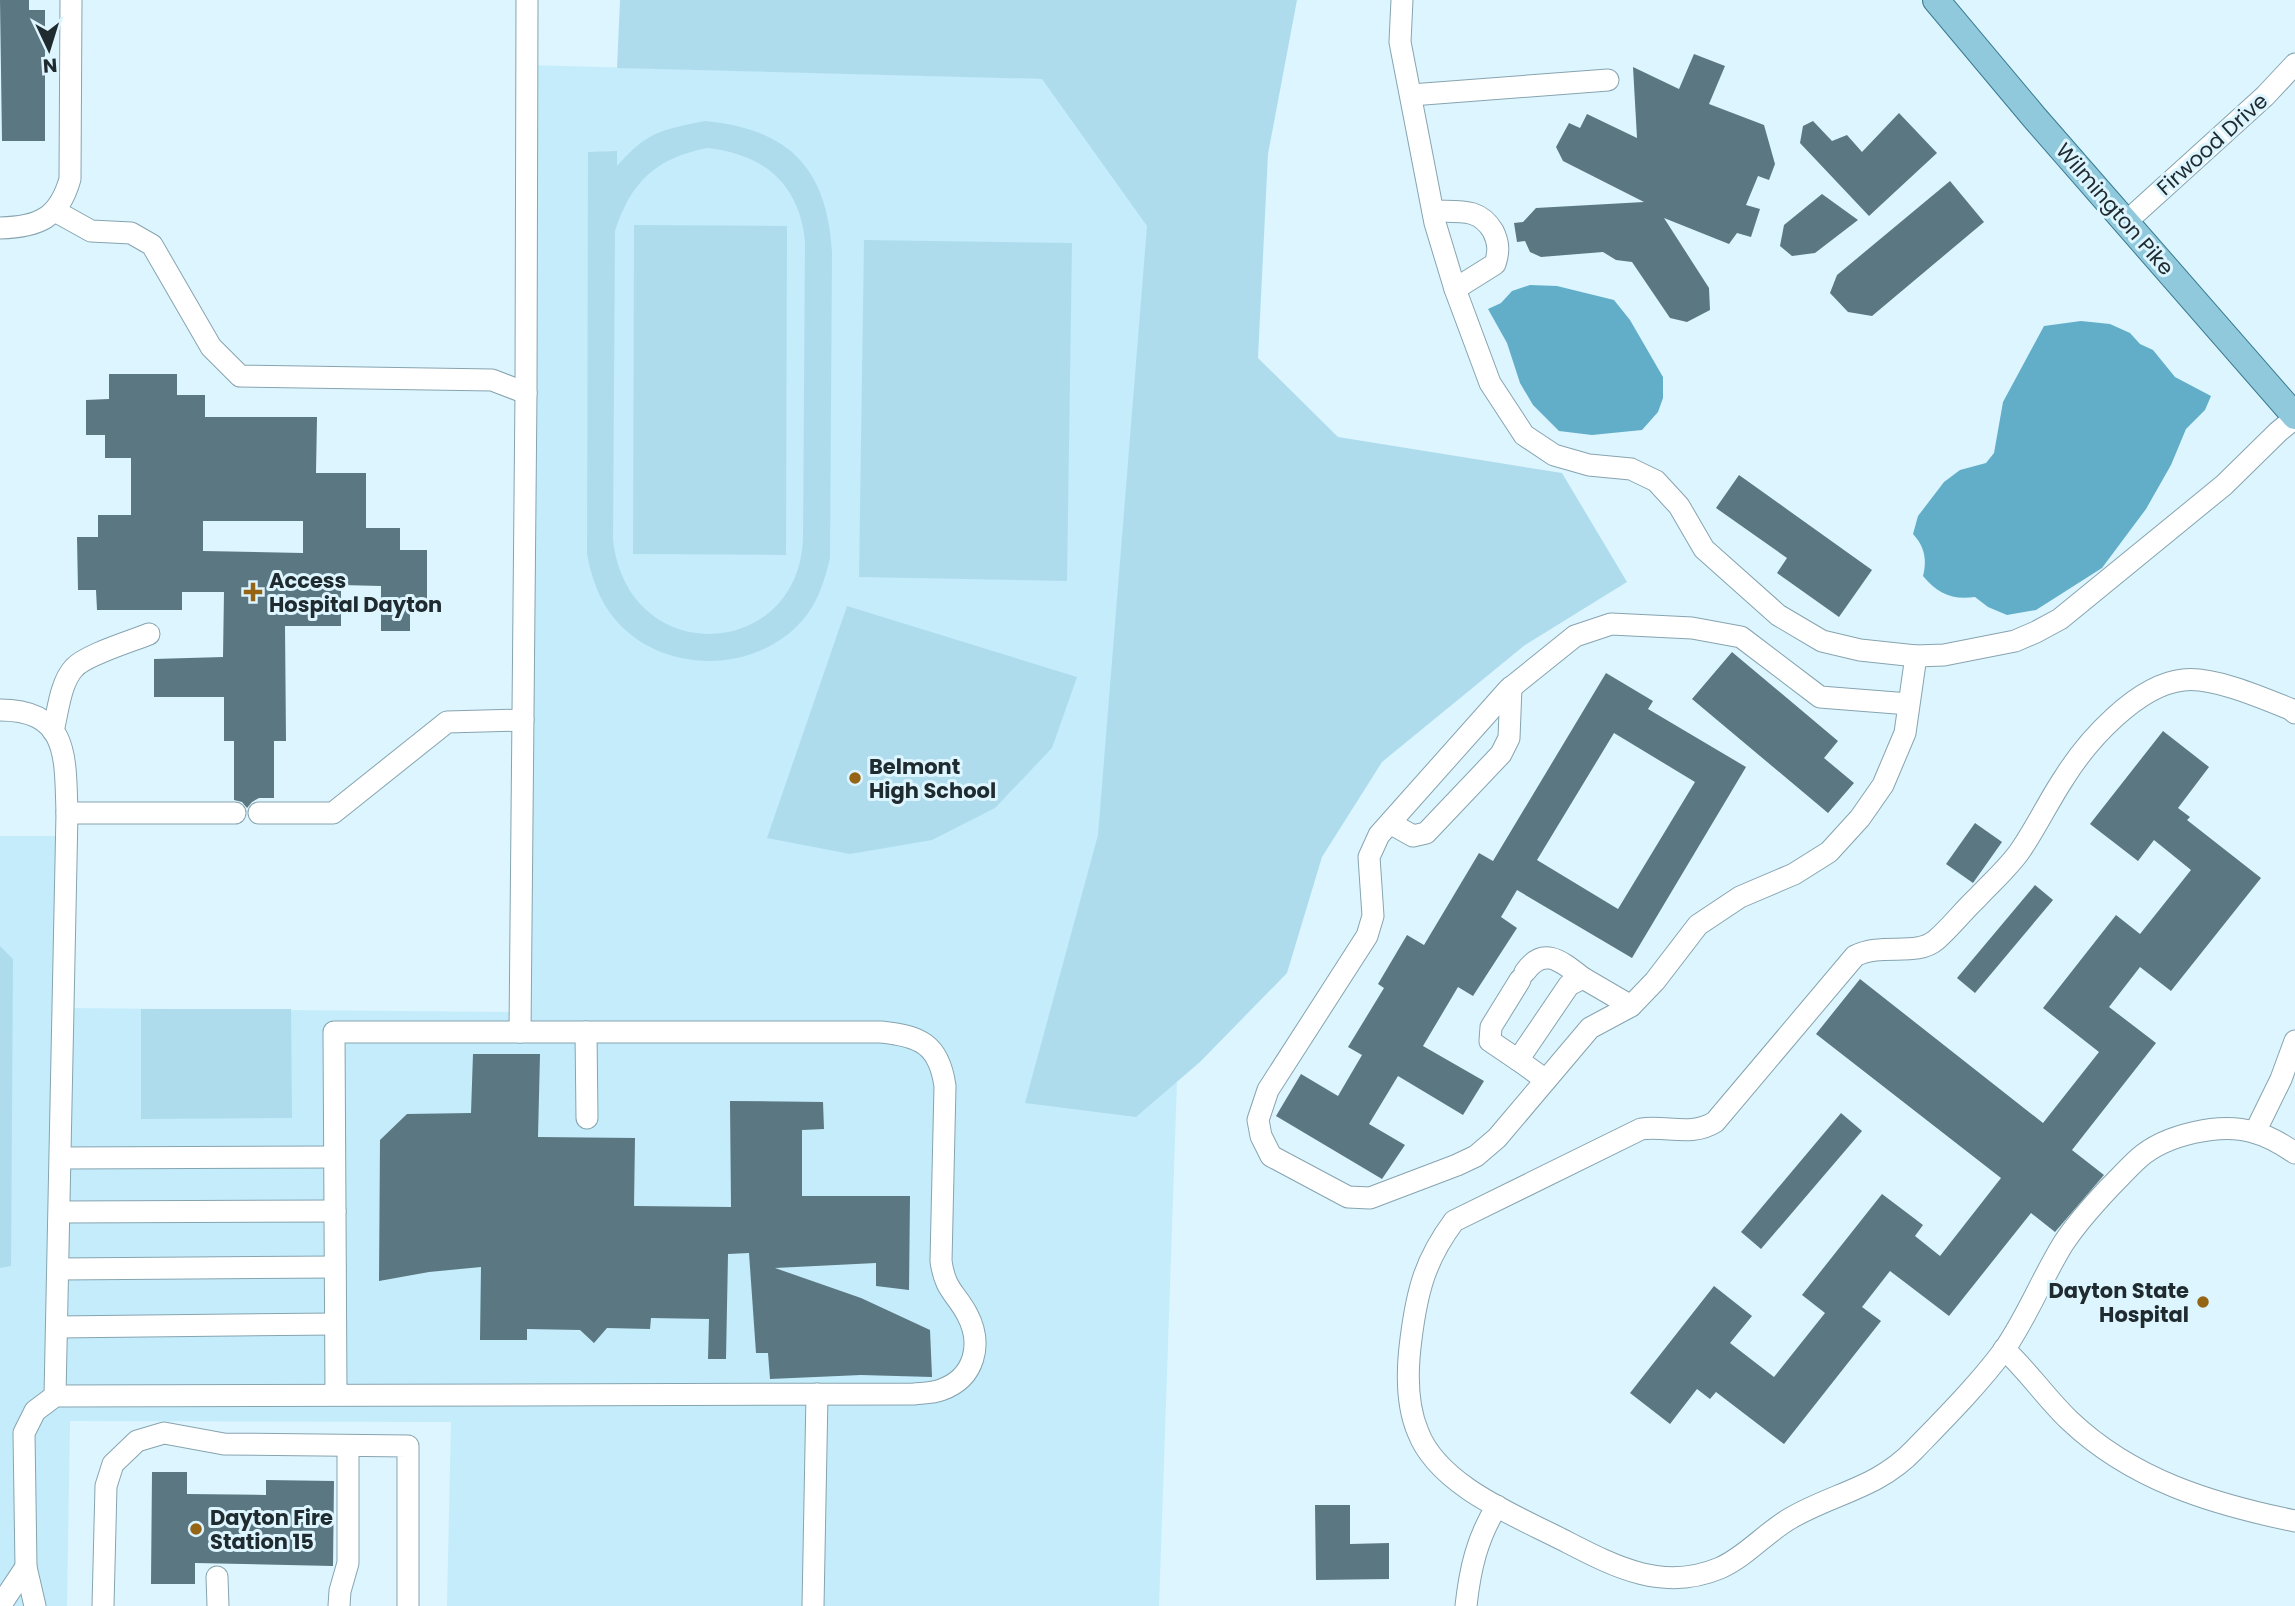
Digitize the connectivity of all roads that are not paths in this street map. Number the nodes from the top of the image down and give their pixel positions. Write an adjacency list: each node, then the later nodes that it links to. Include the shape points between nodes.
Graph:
1 (71, 0): 8 (street, via 70,179)
2 (527, 0): 13 (street)
3 (1402, 0): 7 (street, via 1401,42)
4 (1942, 2): 10 (main road, Wilmington Pike)
5 (2295, 64): 10 (street, Firwood Drive)
6 (1608, 80): 7 (street)
7 (1410, 95): 9 (street)
8 (55, 211): 11 (street, via 23,227); 13 (street, via 91,231 131,233 152,246 211,347 240,376 492,380)
9 (1433, 211): 12 (street); 12 (street, via 1470,212 1485,219 1498,241 1496,264)
10 (2126, 222): 14 (main road, Wilmington Pike)
11 (0, 228)
12 (1455, 289): 16 (street, via 1490,383 1524,435 1554,455 1589,465 1632,469 1656,481 1679,506 1704,549 1778,615 1822,641)
13 (526, 393): 21 (street)
14 (2295, 417): 16 (street, via 2224,485 2060,619 2015,640)
15 (149, 634): 22 (street, via 73,668)
16 (1916, 656): 18 (street)
17 (1511, 687): 18 (street, via 1575,636 1611,624 1655,625 1741,637 1820,696); 26 (street); 26 (street, via 1509,738 1501,754 1426,833 1413,836)
18 (1909, 704): 28 (street, via 1905,733 1882,785 1829,852 1794,874 1740,897 1698,925)
19 (0, 710): 22 (street, via 29,713)
20 (2295, 713): 50 (street, via 2250,693 2185,679 2140,698 2090,744 2020,851 1935,940 1913,949 1868,949 1855,956 1715,1122 1691,1131 1641,1129 1454,1221 1424,1270 1415,1307 1411,1410 1429,1452 1454,1478)
21 (523, 720): 25 (street, via 447,722 333,813); 29 (street)
22 (54, 731): 23 (street, via 64,754)
23 (67, 813): 24 (street); 37 (street)
24 (234, 813)
25 (259, 813)
26 (1390, 823): 33 (street, via 1369,856 1373,916 1367,936 1268,1090 1258,1121 1271,1156 1348,1197 1370,1198 1476,1156)
27 (1583, 978): 28 (street); 32 (street, via 1569,985); 32 (street, via 1565,964 1545,957 1533,961 1489,1036)
28 (1631, 1006): 33 (street, via 1590,1028)
29 (520, 1032): 30 (street); 38 (street, via 334,1032)
30 (586, 1032): 34 (street); 46 (street, via 881,1032 921,1040 933,1052 945,1086 943,1279 976,1333 973,1364 961,1379 941,1390)
31 (2295, 1041): 35 (street)
32 (1518, 1060): 33 (street)
33 (1546, 1080)
34 (587, 1118)
35 (2255, 1132): 36 (street); 45 (street, via 2221,1130 2181,1136 2140,1157 2066,1240)
36 (2295, 1153)
37 (61, 1157): 38 (street); 40 (street)
38 (334, 1157): 39 (street)
39 (335, 1211): 40 (street); 41 (street)
40 (60, 1212): 42 (street)
41 (335, 1267): 42 (street); 43 (street)
42 (59, 1269): 44 (street)
43 (335, 1324): 44 (street); 47 (street)
44 (57, 1327): 48 (street)
45 (2004, 1349): 50 (street, via 1911,1454 1881,1478 1787,1520 1718,1569 1692,1575 1640,1575); 51 (street, via 2067,1418 2131,1467 2214,1502)
46 (817, 1394): 47 (street); 60 (street)
47 (336, 1395): 48 (street)
48 (55, 1396): 52 (street, via 35,1410 24,1433)
49 (348, 1446): 56 (street, via 224,1444 164,1433 137,1441 113,1464 106,1486); 58 (street, via 348,1552); 59 (street, via 408,1446)
50 (1497, 1506): 61 (street, via 1476,1546)
51 (2295, 1521)
52 (26, 1567): 54 (street); 55 (street)
53 (217, 1577): 57 (street)
54 (0, 1606)
55 (35, 1606)
56 (103, 1606)
57 (218, 1606)
58 (339, 1606)
59 (408, 1606)
60 (813, 1606)
61 (1466, 1606)

